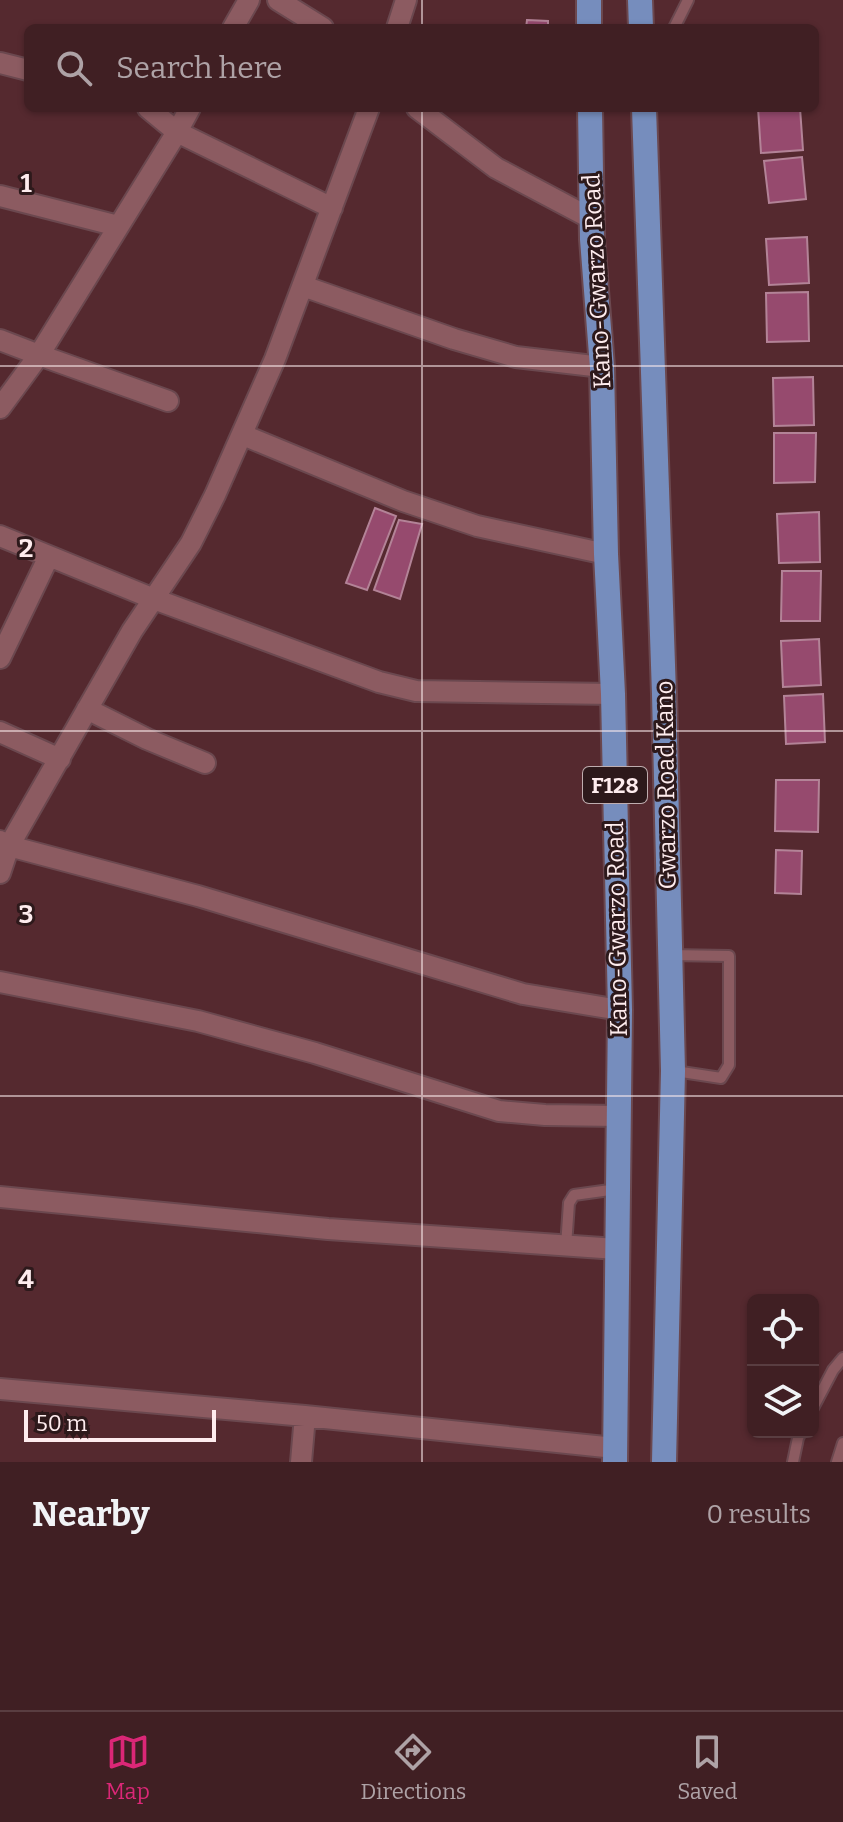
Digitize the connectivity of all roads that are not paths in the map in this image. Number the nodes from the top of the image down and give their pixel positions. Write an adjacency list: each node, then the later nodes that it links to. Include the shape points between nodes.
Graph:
1 (249, 0): 7 (street)
2 (278, 0): 8 (street)
3 (406, 0): 9 (street)
4 (589, 0): 10 (main road)
5 (640, 0): 11 (main road)
6 (688, 0): 12 (lane)
7 (235, 24)
8 (317, 24)
9 (398, 24)
10 (589, 24)
11 (641, 24)
12 (676, 24)
13 (0, 63): 14 (street)
14 (24, 69)
15 (153, 112): 21 (street)
16 (188, 112): 21 (street)
17 (368, 112): 23 (street)
18 (422, 112): 24 (street, via 496,168)
19 (590, 112): 24 (main road, Kano-Gwarzo Road / F128)
20 (644, 112): 45 (main road, Gwarzo Road Kano / F128)
21 (177, 132): 23 (street); 25 (street)
22 (0, 196): 25 (street)
23 (332, 208): 26 (street)
24 (592, 219): 29 (main road, Kano-Gwarzo Road / F128)
25 (118, 226): 28 (street)
26 (303, 286): 29 (street, via 516,357); 32 (street)
27 (0, 340): 28 (street)
28 (39, 355): 30 (street); 31 (street)
29 (602, 367): 34 (main road, Kano-Gwarzo Road / F128)
30 (168, 401)
31 (0, 408)
32 (243, 435): 34 (street, via 477,526); 36 (street, via 191,543)
33 (0, 536): 35 (street)
34 (606, 554): 38 (main road, Kano-Gwarzo Road / F128)
35 (49, 556): 36 (street); 37 (street)
36 (154, 599): 38 (street, via 416,691); 39 (street)
37 (0, 658)
38 (613, 694): 47 (main road, Kano-Gwarzo Road / F128)
39 (87, 709): 41 (street); 42 (street)
40 (0, 732): 41 (street)
41 (60, 759): 43 (street)
42 (205, 763)
43 (5, 843): 44 (street); 47 (street, via 523,994)
44 (0, 873)
45 (670, 955): 48 (main road, Gwarzo Road Kano / F128); 48 (lane, via 729,956 729,1065 721,1078)
46 (0, 982): 49 (street, via 198,1021 499,1111)
47 (620, 1010): 49 (main road, Kano-Gwarzo Road / F128)
48 (673, 1071): 62 (main road, Gwarzo Road Kano / F128)
49 (619, 1116): 50 (main road, Kano-Gwarzo Road / F128)
50 (617, 1189): 52 (lane, via 574,1195); 53 (main road, Kano-Gwarzo Road / F128)
51 (0, 1197): 52 (street)
52 (566, 1246): 53 (street)
53 (617, 1249): 60 (main road, Kano-Gwarzo Road / F128)
54 (843, 1358): 56 (lane)
55 (0, 1389): 57 (street)
56 (819, 1397)
57 (305, 1416): 60 (street); 61 (street)
58 (798, 1438): 63 (lane)
59 (843, 1443): 64 (lane)
60 (615, 1455)
61 (301, 1462)
62 (664, 1462)
63 (793, 1462)
64 (837, 1462)

